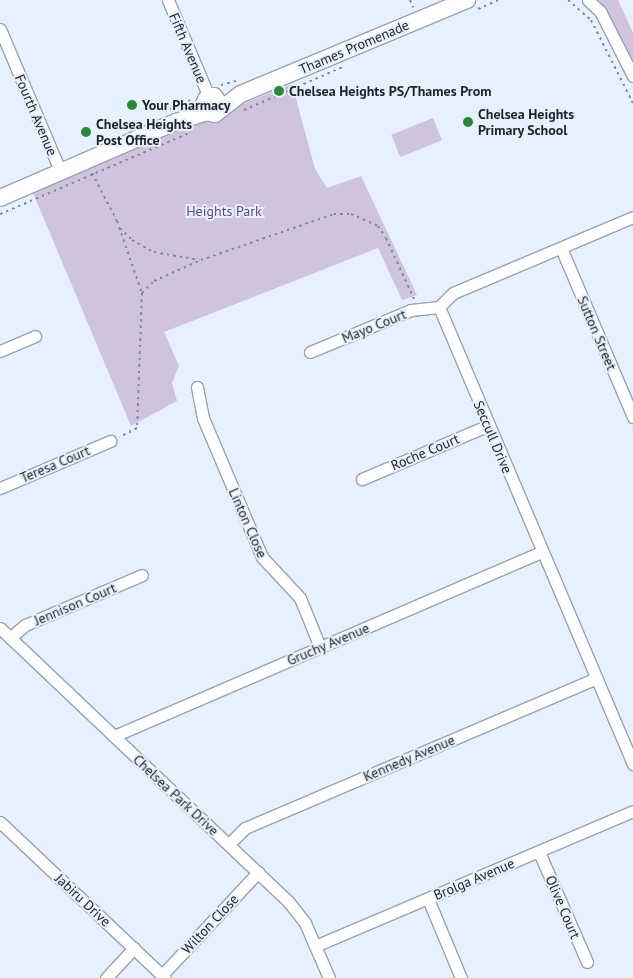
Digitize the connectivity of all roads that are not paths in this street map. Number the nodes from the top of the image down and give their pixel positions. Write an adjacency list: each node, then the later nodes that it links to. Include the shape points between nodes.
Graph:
1 (168, 0): 6 (street, Fifth Avenue)
2 (588, 0): 5 (street, via 600,11)
3 (470, 6): 6 (main road, Thames Promenade, via 239,87)
4 (0, 29): 7 (street, Fourth Avenue)
5 (633, 76)
6 (211, 101): 7 (main road, Thames Promenade, via 172,116 89,168)
7 (61, 172): 8 (main road, Thames Promenade)
8 (0, 198)
9 (633, 217): 10 (street)
10 (561, 248): 11 (street, via 453,293); 16 (street, Sutton Street)
11 (439, 307): 14 (street, Mayo Court, via 425,308 377,323); 17 (street, Seccull Drive)
12 (35, 336): 13 (street)
13 (0, 351)
14 (310, 352)
15 (197, 387): 25 (street, Linton Close, via 203,418 262,557 300,598)
16 (633, 417)
17 (488, 425): 19 (street, Roche Court); 21 (street, Seccull Drive)
18 (110, 441): 20 (street, Teresa Court)
19 (362, 479)
20 (0, 488)
21 (542, 552): 25 (street, Gruchy Avenue); 26 (street, Seccull Drive)
22 (142, 575): 24 (street, Jennison Court, via 25,625)
23 (0, 628): 24 (street, Chelsea Park Drive)
24 (10, 638): 27 (street, Chelsea Park Drive)
25 (320, 647): 27 (street, Gruchy Avenue)
26 (596, 678): 28 (street, Seccull Drive); 31 (street, Kennedy Avenue, via 245,828)
27 (114, 736): 31 (street, Chelsea Park Drive)
28 (633, 766)
29 (633, 811): 32 (street, Brolga Avenue)
30 (0, 822): 36 (street, Jabiru Drive)
31 (229, 844): 33 (street, Chelsea Park Drive)
32 (539, 852): 34 (street, Brolga Avenue); 37 (street, Olive Court)
33 (258, 872): 35 (street, Chelsea Park Drive, via 298,912); 38 (street, Wilton Close)
34 (428, 899): 35 (street, Brolga Avenue); 41 (street)
35 (315, 946): 40 (street, Chelsea Park Drive)
36 (134, 948): 38 (street, Jabiru Drive); 39 (street)
37 (587, 962)
38 (164, 977)
39 (106, 978)
40 (329, 978)
41 (461, 978)

